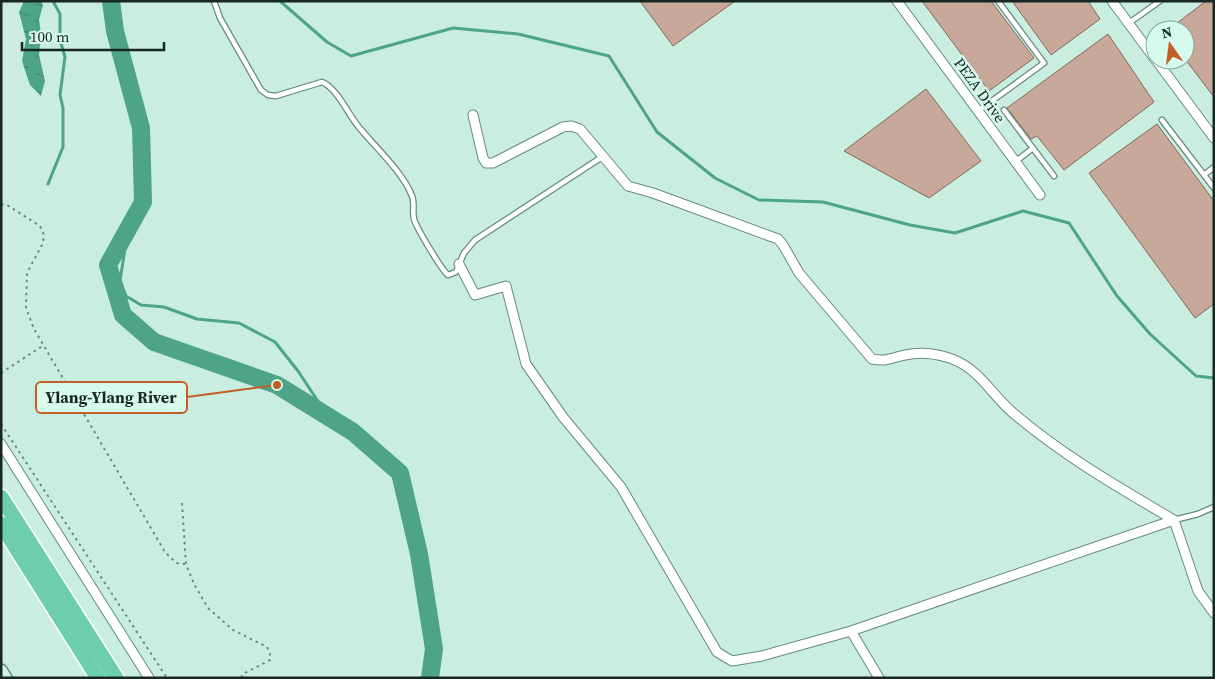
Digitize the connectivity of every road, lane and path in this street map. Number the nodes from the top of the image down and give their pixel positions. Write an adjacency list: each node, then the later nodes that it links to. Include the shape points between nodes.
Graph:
1 (214, 1): 23 (lane, via 220,18 261,90 276,96 315,83 326,84 409,189 413,198 414,220 445,273 454,273)
2 (898, 1): 10 (street, PEZA Drive)
3 (998, 1): 10 (lane, via 1044,63)
4 (1112, 1): 6 (street)
5 (1160, 1): 6 (lane)
6 (1129, 23): 7 (street)
7 (1145, 45)
8 (1163, 70): 13 (street)
9 (1004, 110): 14 (lane)
10 (978, 111): 16 (street, PEZA Drive)
11 (473, 115): 15 (street, via 486,163 493,163 563,127 571,126 580,129)
12 (1162, 120): 18 (lane)
13 (1214, 138)
14 (1033, 148): 16 (lane); 19 (lane)
15 (602, 157): 23 (lane, via 476,240); 31 (street, via 628,186 778,239 799,273 872,359 883,362 927,352 966,365 1011,411 1090,471)
16 (1015, 162): 21 (street, PEZA Drive)
17 (1214, 167): 18 (lane)
18 (1204, 175): 20 (lane)
19 (1054, 176)
20 (1214, 188)
21 (1040, 196)
22 (1, 204): 24 (path, via 40,226 44,235 27,273 26,308)
23 (459, 264): 35 (street, via 475,295 506,286 526,364 563,417 621,488 717,652 732,661)
24 (44, 345): 25 (path); 33 (path, via 165,552 176,563)
25 (1, 373)
26 (1, 424): 41 (path)
27 (1, 444): 40 (street)
28 (1, 497): 39 (highway)
29 (182, 503): 33 (path)
30 (1214, 507): 31 (lane)
31 (1174, 520): 34 (street, via 1198,591); 35 (street)
32 (1, 524): 38 (highway)
33 (186, 564): 42 (path, via 208,608 233,630 267,648 270,654 270,660)
34 (1214, 613)
35 (851, 631): 43 (street)
36 (1, 670): 37 (street)
37 (6, 678)
38 (98, 678)
39 (116, 678)
40 (149, 678)
41 (167, 678)
42 (241, 678)
43 (879, 678)

